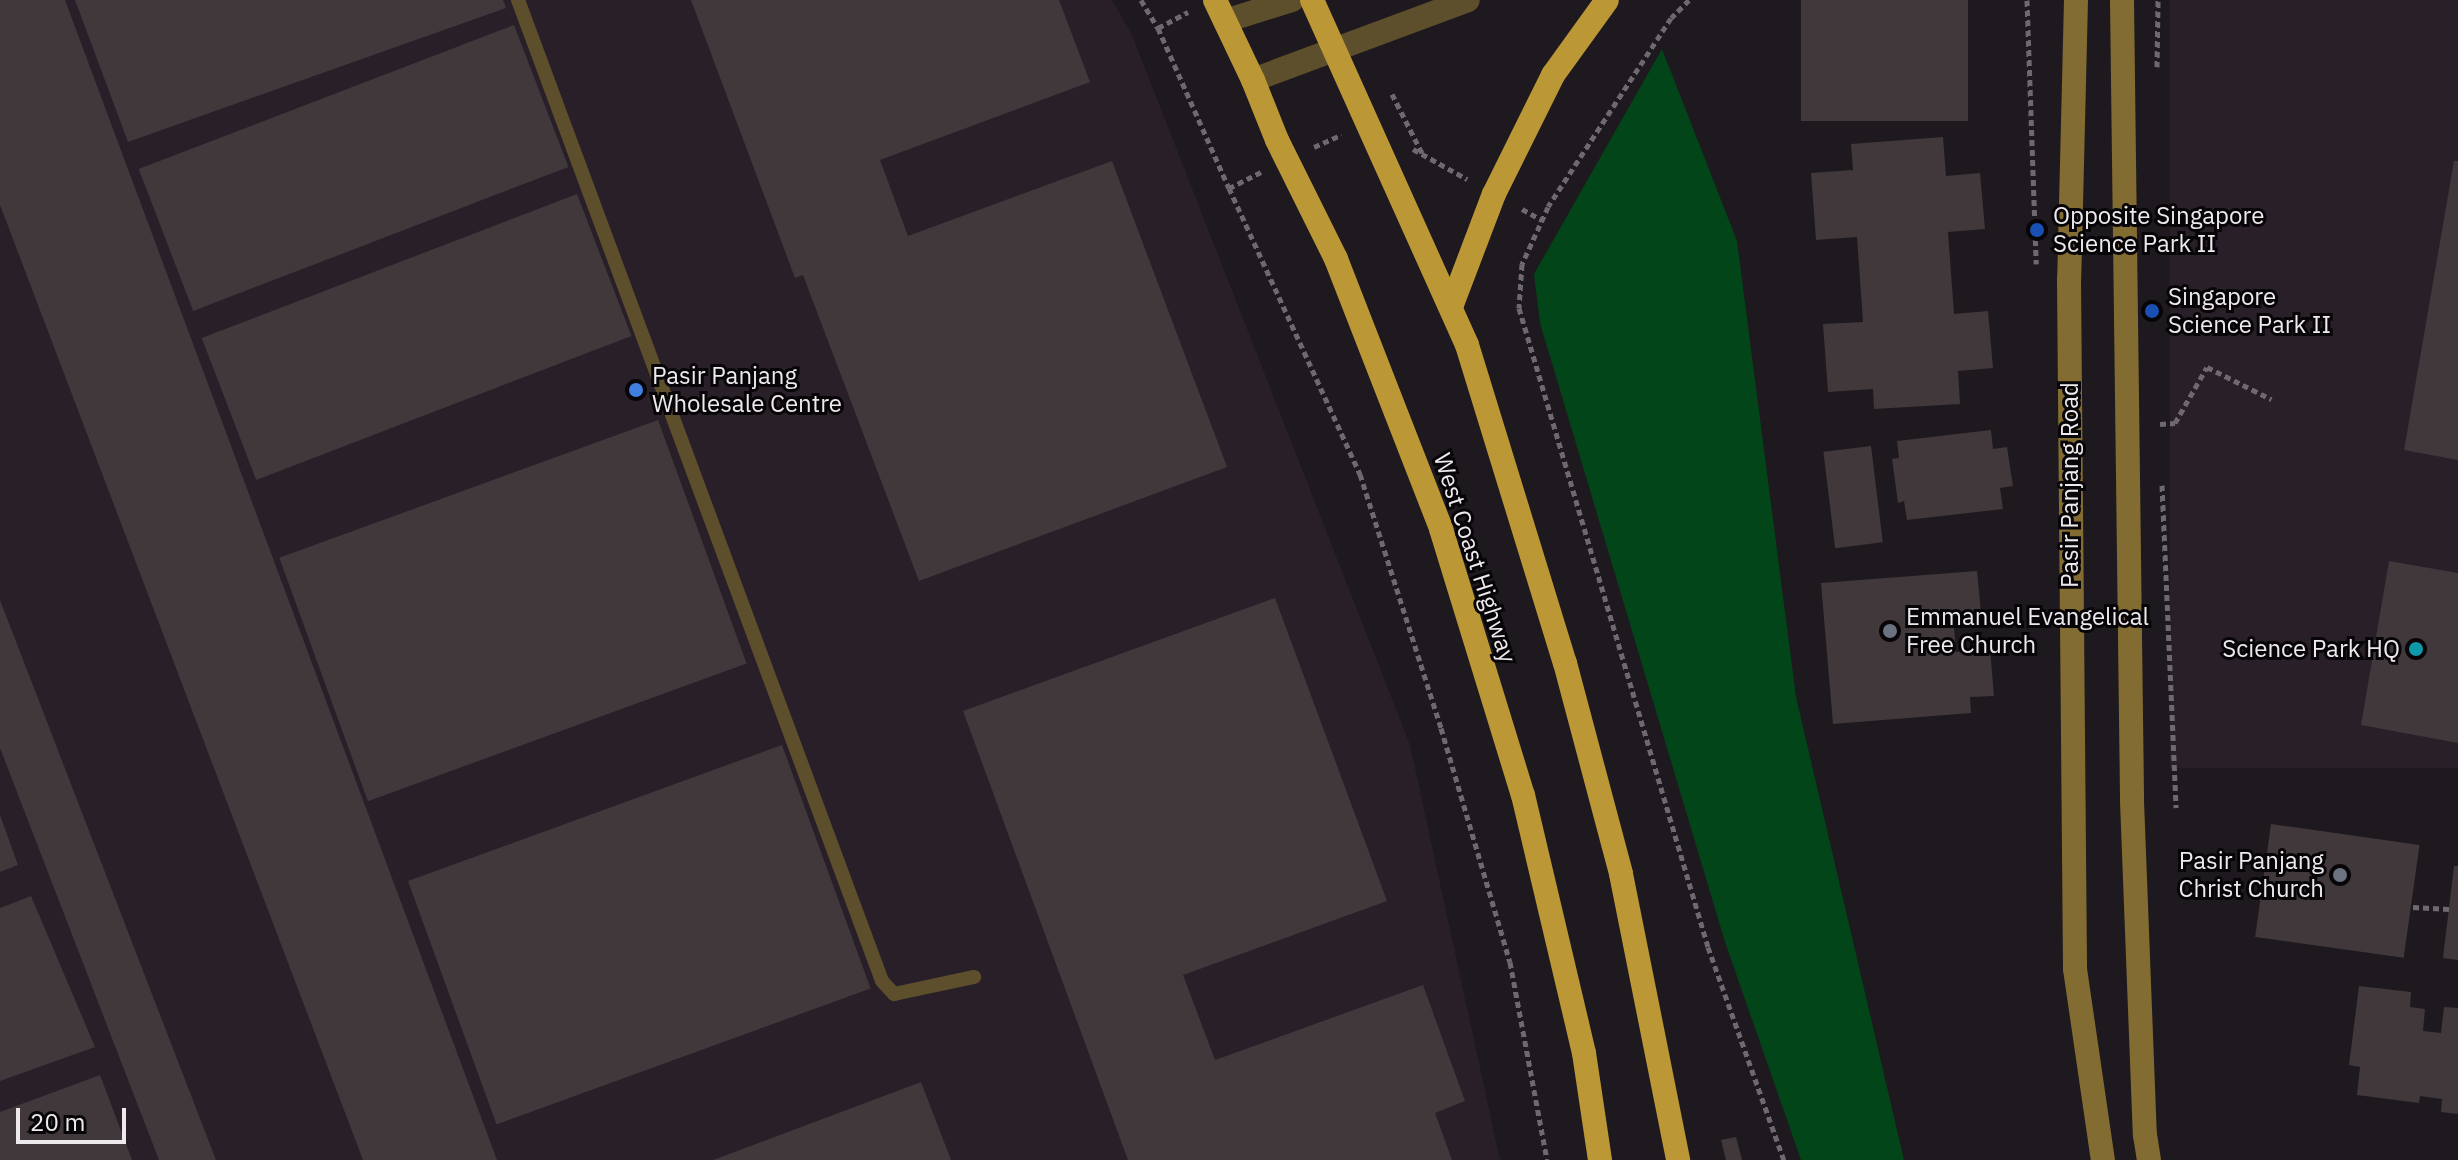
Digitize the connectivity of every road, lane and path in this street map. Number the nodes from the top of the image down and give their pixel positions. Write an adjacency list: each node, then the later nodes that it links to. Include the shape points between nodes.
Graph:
1 (518, 0): 28 (lane, via 882,981 894,994)
2 (1141, 0): 17 (path)
3 (1292, 0): 12 (street)
4 (1312, 0): 13 (highway)
5 (1468, 0): 13 (street)
6 (1607, 0): 19 (highway, via 1553,75 1494,194)
7 (1689, 0): 32 (path, via 1671,18 1548,207 1522,264 1519,308 1708,947)
8 (2027, 0): 18 (path, via 2036,264)
9 (2076, 0): 18 (main road, Pasir Panjang Road)
10 (2122, 0): 34 (main road, via 2132,801)
11 (2158, 0): 14 (path)
12 (1220, 10): 15 (highway, West Coast Highway)
13 (1336, 48): 15 (street); 19 (highway)
14 (2157, 72)
15 (1253, 80): 16 (highway, West Coast Highway)
16 (1287, 159): 17 (path); 30 (highway, West Coast Highway, via 1336,259 1441,529 1523,795 1584,1053)
17 (1229, 188): 29 (path, via 1360,474 1510,962)
18 (2069, 279): 33 (main road, Pasir Panjang Road, via 2075,969)
19 (1451, 307): 31 (highway, via 1569,678 1621,874)
20 (2271, 399): 22 (path, via 2207,367 2175,423)
21 (2159, 408): 22 (path)
22 (2160, 424): 23 (path)
23 (2160, 439)
24 (2161, 470): 25 (path)
25 (2176, 808)
26 (2413, 907): 27 (path)
27 (2449, 909)
28 (974, 977)
29 (1547, 1160)
30 (1600, 1160)
31 (1678, 1160)
32 (1784, 1160)
33 (2103, 1160)
34 (2149, 1160)

